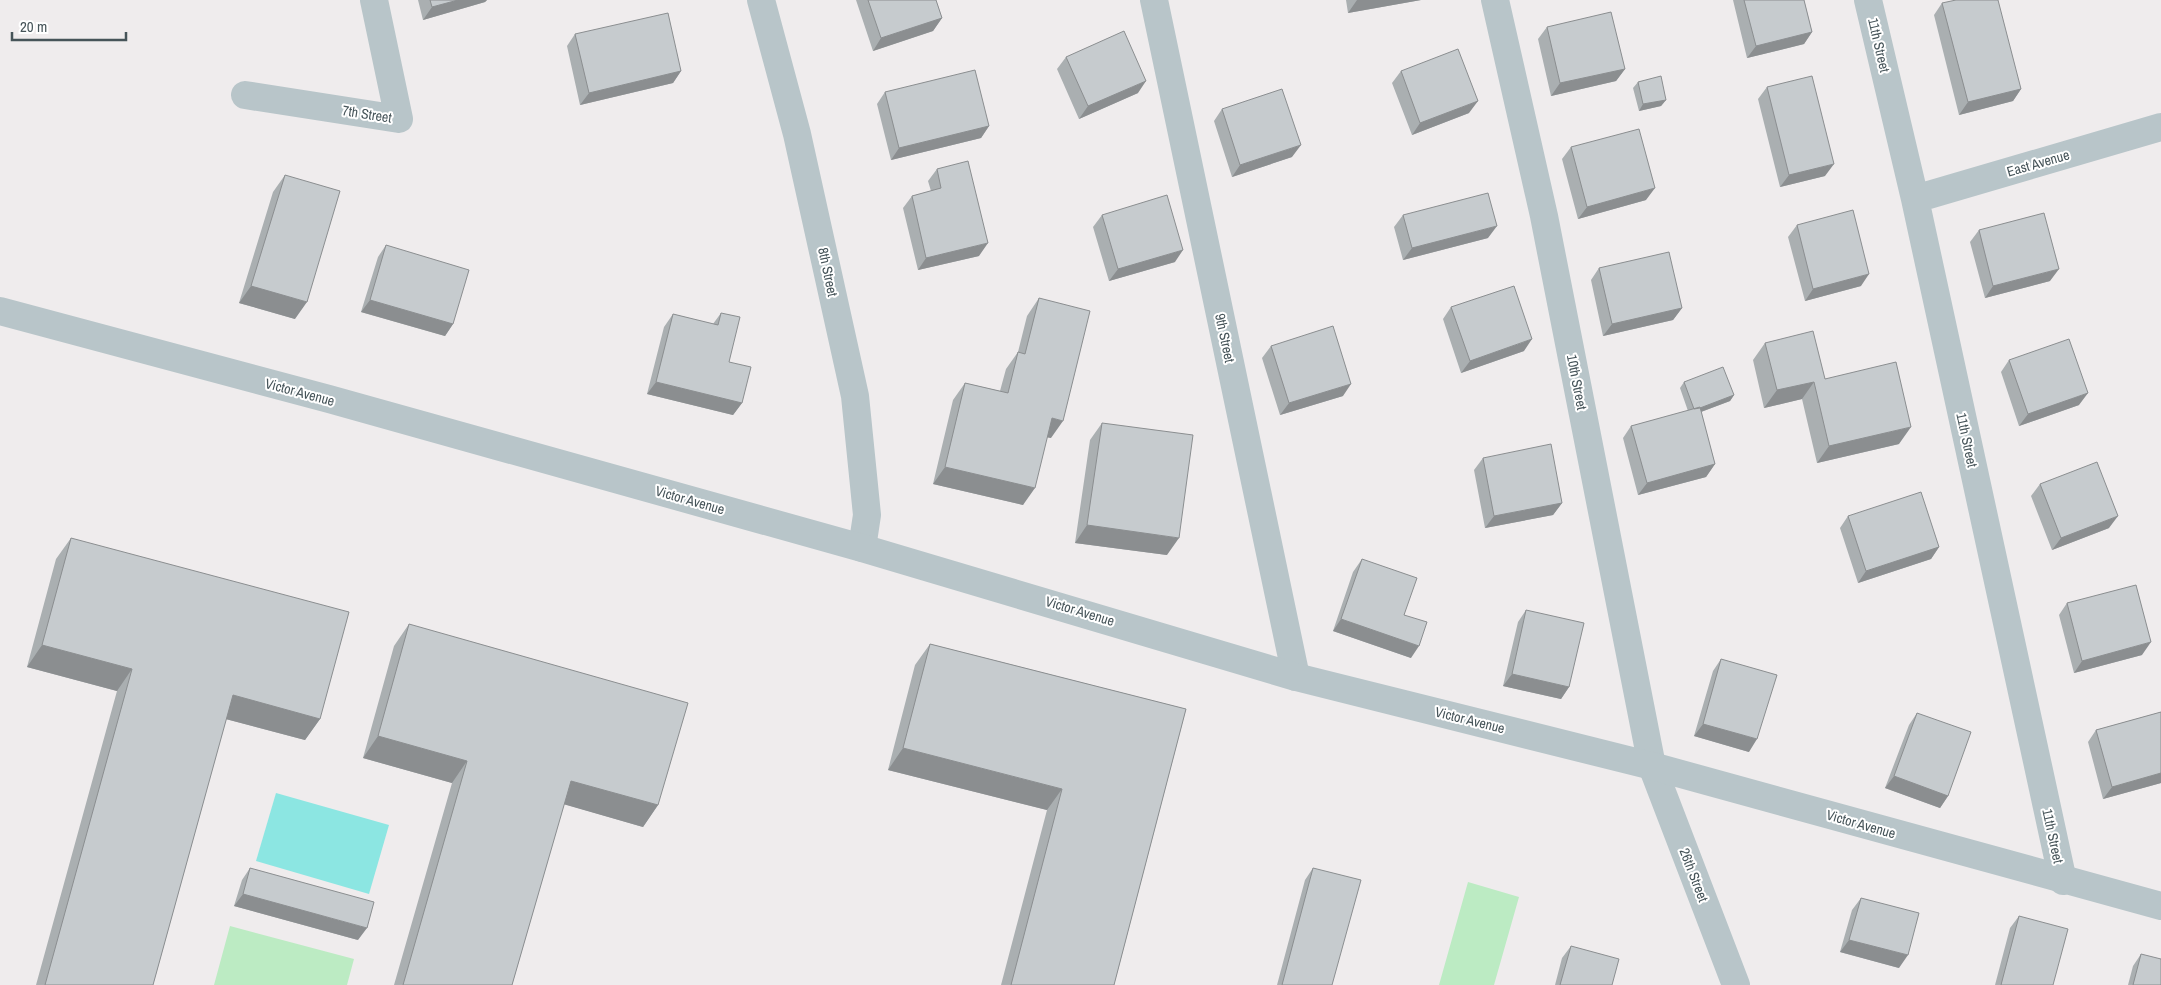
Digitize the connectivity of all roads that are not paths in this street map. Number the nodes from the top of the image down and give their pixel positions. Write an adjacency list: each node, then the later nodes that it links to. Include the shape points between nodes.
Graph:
1 (374, 0): 6 (street, 7th Street, via 398,119)
2 (761, 0): 10 (street, 8th Street, via 797,134 855,396 867,516)
3 (1154, 0): 11 (street, 9th Street)
4 (1495, 0): 12 (street, 10th Street, via 1544,216)
5 (1868, 0): 8 (street, 11th Street)
6 (245, 95)
7 (2161, 127): 8 (street, East Avenue)
8 (1915, 199): 13 (street, 11th Street)
9 (0, 311): 10 (street, Victor Avenue)
10 (862, 548): 11 (street, Victor Avenue)
11 (1296, 677): 12 (street, Victor Avenue)
12 (1652, 766): 13 (street, Victor Avenue); 15 (street, 26th Street)
13 (2063, 881): 14 (street, Victor Avenue)
14 (2161, 906)
15 (1736, 985)

